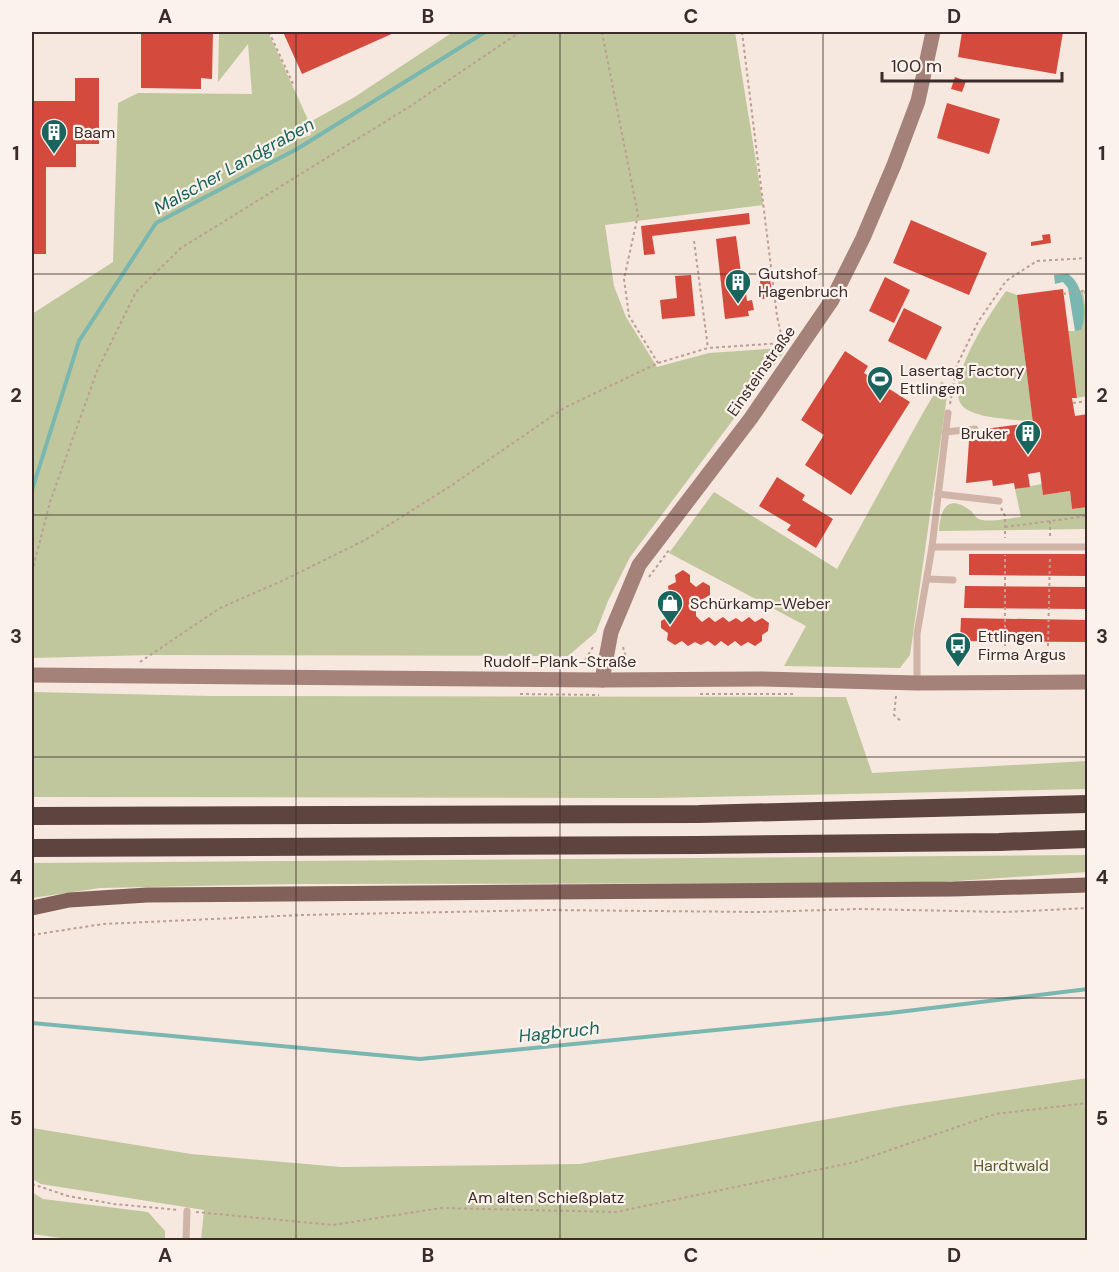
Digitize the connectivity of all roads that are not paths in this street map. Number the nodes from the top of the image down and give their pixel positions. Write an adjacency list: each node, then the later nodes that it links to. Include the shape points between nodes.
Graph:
1 (933, 32): 14 (main road, Einsteinstraße, via 918,101 894,165 832,300 751,418 639,565 611,632)
2 (948, 413): 4 (lane)
3 (975, 429): 4 (lane)
4 (945, 432): 5 (lane)
5 (938, 494): 6 (lane); 7 (lane)
6 (999, 501)
7 (932, 547): 8 (lane); 9 (lane)
8 (1088, 547)
9 (927, 579): 10 (lane); 13 (lane, via 917,634)
10 (953, 580)
11 (32, 675): 14 (main road, Rudolf-Plank-Straße)
12 (1088, 682): 13 (main road, Rudolf-Plank-Straße)
13 (917, 683): 14 (main road, Rudolf-Plank-Straße, via 762,679)
14 (600, 687)
15 (1088, 804): 16 (highway, via 699,814)
16 (32, 816)
17 (1088, 839): 18 (highway)
18 (32, 848)
19 (1088, 885): 20 (main road, via 147,895 69,900)
20 (32, 908)
21 (187, 1211): 22 (lane)
22 (186, 1240)

